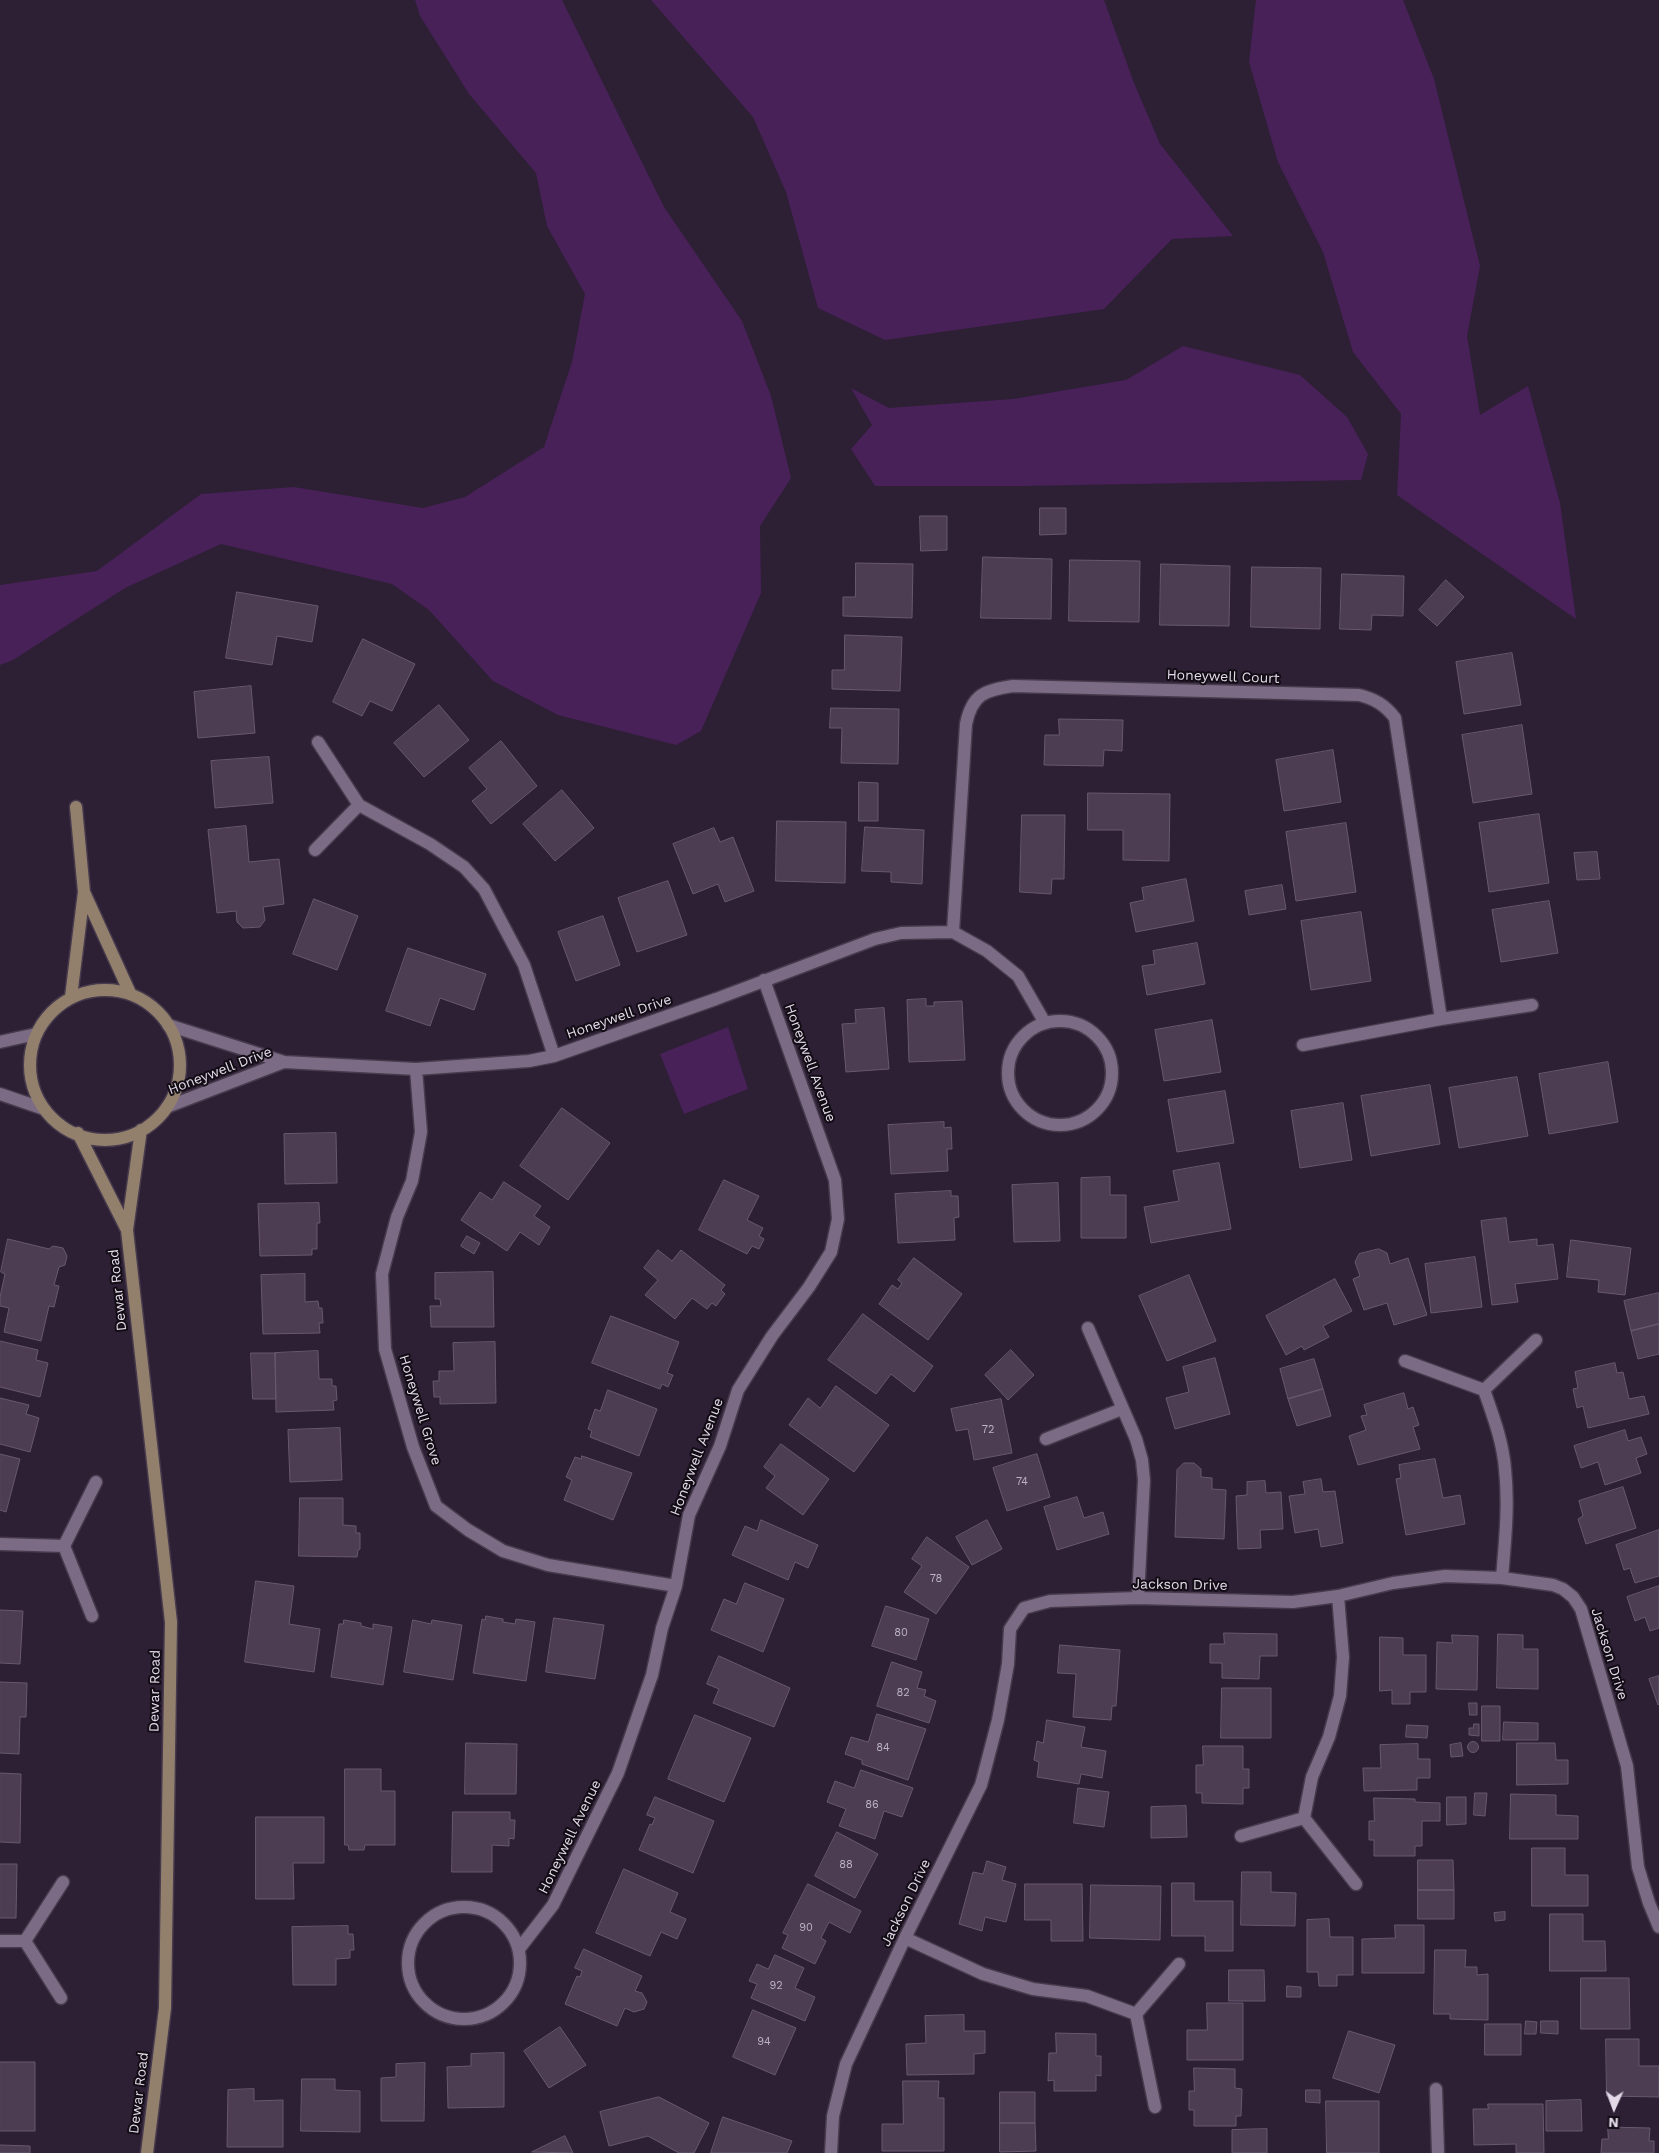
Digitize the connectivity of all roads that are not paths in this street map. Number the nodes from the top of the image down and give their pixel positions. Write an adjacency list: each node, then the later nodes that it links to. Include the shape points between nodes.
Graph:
1 (318, 742): 2 (street)
2 (359, 805): 4 (street); 17 (street, via 430,844 464,867 484,889 524,966)
3 (76, 807): 5 (street)
4 (315, 850)
5 (84, 892): 8 (street); 9 (street)
6 (954, 932): 7 (street, Honeywell Drive, via 901,933 874,939); 11 (street, Honeywell Court, via 966,724 972,702 979,697 1013,686 1359,695 1374,699 1395,718); 12 (street, via 987,951 1018,976)
7 (764, 980): 17 (street, Honeywell Drive); 36 (street, Honeywell Avenue, via 835,1180 838,1219 831,1252 738,1390 720,1446 689,1515)
8 (130, 993): 9 (street, via 98,990); 13 (street, via 162,1015)
9 (71, 997): 14 (street, via 50,1013)
10 (1532, 1005): 11 (street)
11 (1441, 1019): 16 (street)
12 (1046, 1023): 12 (street, via 1029,1031 1017,1044 1011,1056 1010,1087 1018,1104 1042,1122 1058,1125 1076,1122 1094,1113 1106,1097 1112,1080 1111,1061 1104,1045 1092,1032 1076,1024)
13 (168, 1025): 18 (street, Honeywell Drive); 21 (street, via 178,1044 180,1060 178,1085)
14 (36, 1034): 15 (street); 22 (street, via 30,1069 32,1085)
15 (0, 1042)
16 (1303, 1045)
17 (554, 1056): 19 (street, Honeywell Drive, via 529,1061)
18 (284, 1062): 19 (street, Honeywell Drive); 21 (street, Honeywell Drive)
19 (416, 1069): 36 (street, Honeywell Grove, via 421,1132 412,1181 397,1217 382,1274 386,1349 413,1447 436,1506 503,1551 548,1565)
20 (0, 1094): 22 (street)
21 (167, 1107): 23 (street, via 152,1124)
22 (44, 1109): 24 (street, via 61,1126)
23 (141, 1130): 24 (street, via 116,1140 93,1139); 25 (street, Dewar Road)
24 (78, 1133): 25 (street, Dewar Road)
25 (126, 1230): 54 (street, Dewar Road, via 171,1622 165,2008)
26 (1088, 1328): 30 (street)
27 (1536, 1340): 29 (street)
28 (1405, 1362): 29 (street)
29 (1484, 1390): 35 (street, via 1497,1427 1505,1468)
30 (1122, 1409): 31 (street); 38 (street, via 1136,1439 1144,1480)
31 (1046, 1439)
32 (96, 1482): 34 (street)
33 (0, 1544): 34 (street)
34 (64, 1546): 39 (street)
35 (1502, 1578): 37 (street, Jackson Drive, via 1445,1576 1393,1583); 44 (street, Jackson Drive, via 1553,1585 1573,1597 1580,1609 1627,1766 1638,1867)
36 (676, 1586): 48 (street, Honeywell Avenue, via 662,1628 652,1675 618,1773 553,1905)
37 (1338, 1596): 38 (street, Jackson Drive, via 1293,1602); 40 (street, via 1342,1657 1340,1696 1329,1737 1312,1777)
38 (1138, 1598): 45 (street, Jackson Drive, via 1050,1601 1024,1608 1010,1629 1008,1664 998,1720 982,1785)
39 (92, 1616)
40 (1304, 1818): 41 (street); 43 (street)
41 (1241, 1836)
42 (63, 1882): 47 (street)
43 (1356, 1884)
44 (1659, 1927)
45 (905, 1938): 51 (street, via 983,1974 1033,1988 1087,1996); 55 (street, Jackson Drive, via 846,2064 833,2116)
46 (0, 1942): 47 (street)
47 (25, 1942): 50 (street)
48 (519, 1949): 48 (street, via 511,1931 499,1918 464,1906 445,1910 429,1919 409,1950 408,1969 423,2002 438,2013 456,2019 475,2019 507,2001 517,1985 521,1967)
49 (1180, 1964): 51 (street)
50 (61, 1998)
51 (1136, 2014): 53 (street)
52 (1436, 2089): 56 (street)
53 (1155, 2107)
54 (147, 2153)
55 (831, 2153)
56 (1438, 2153)

